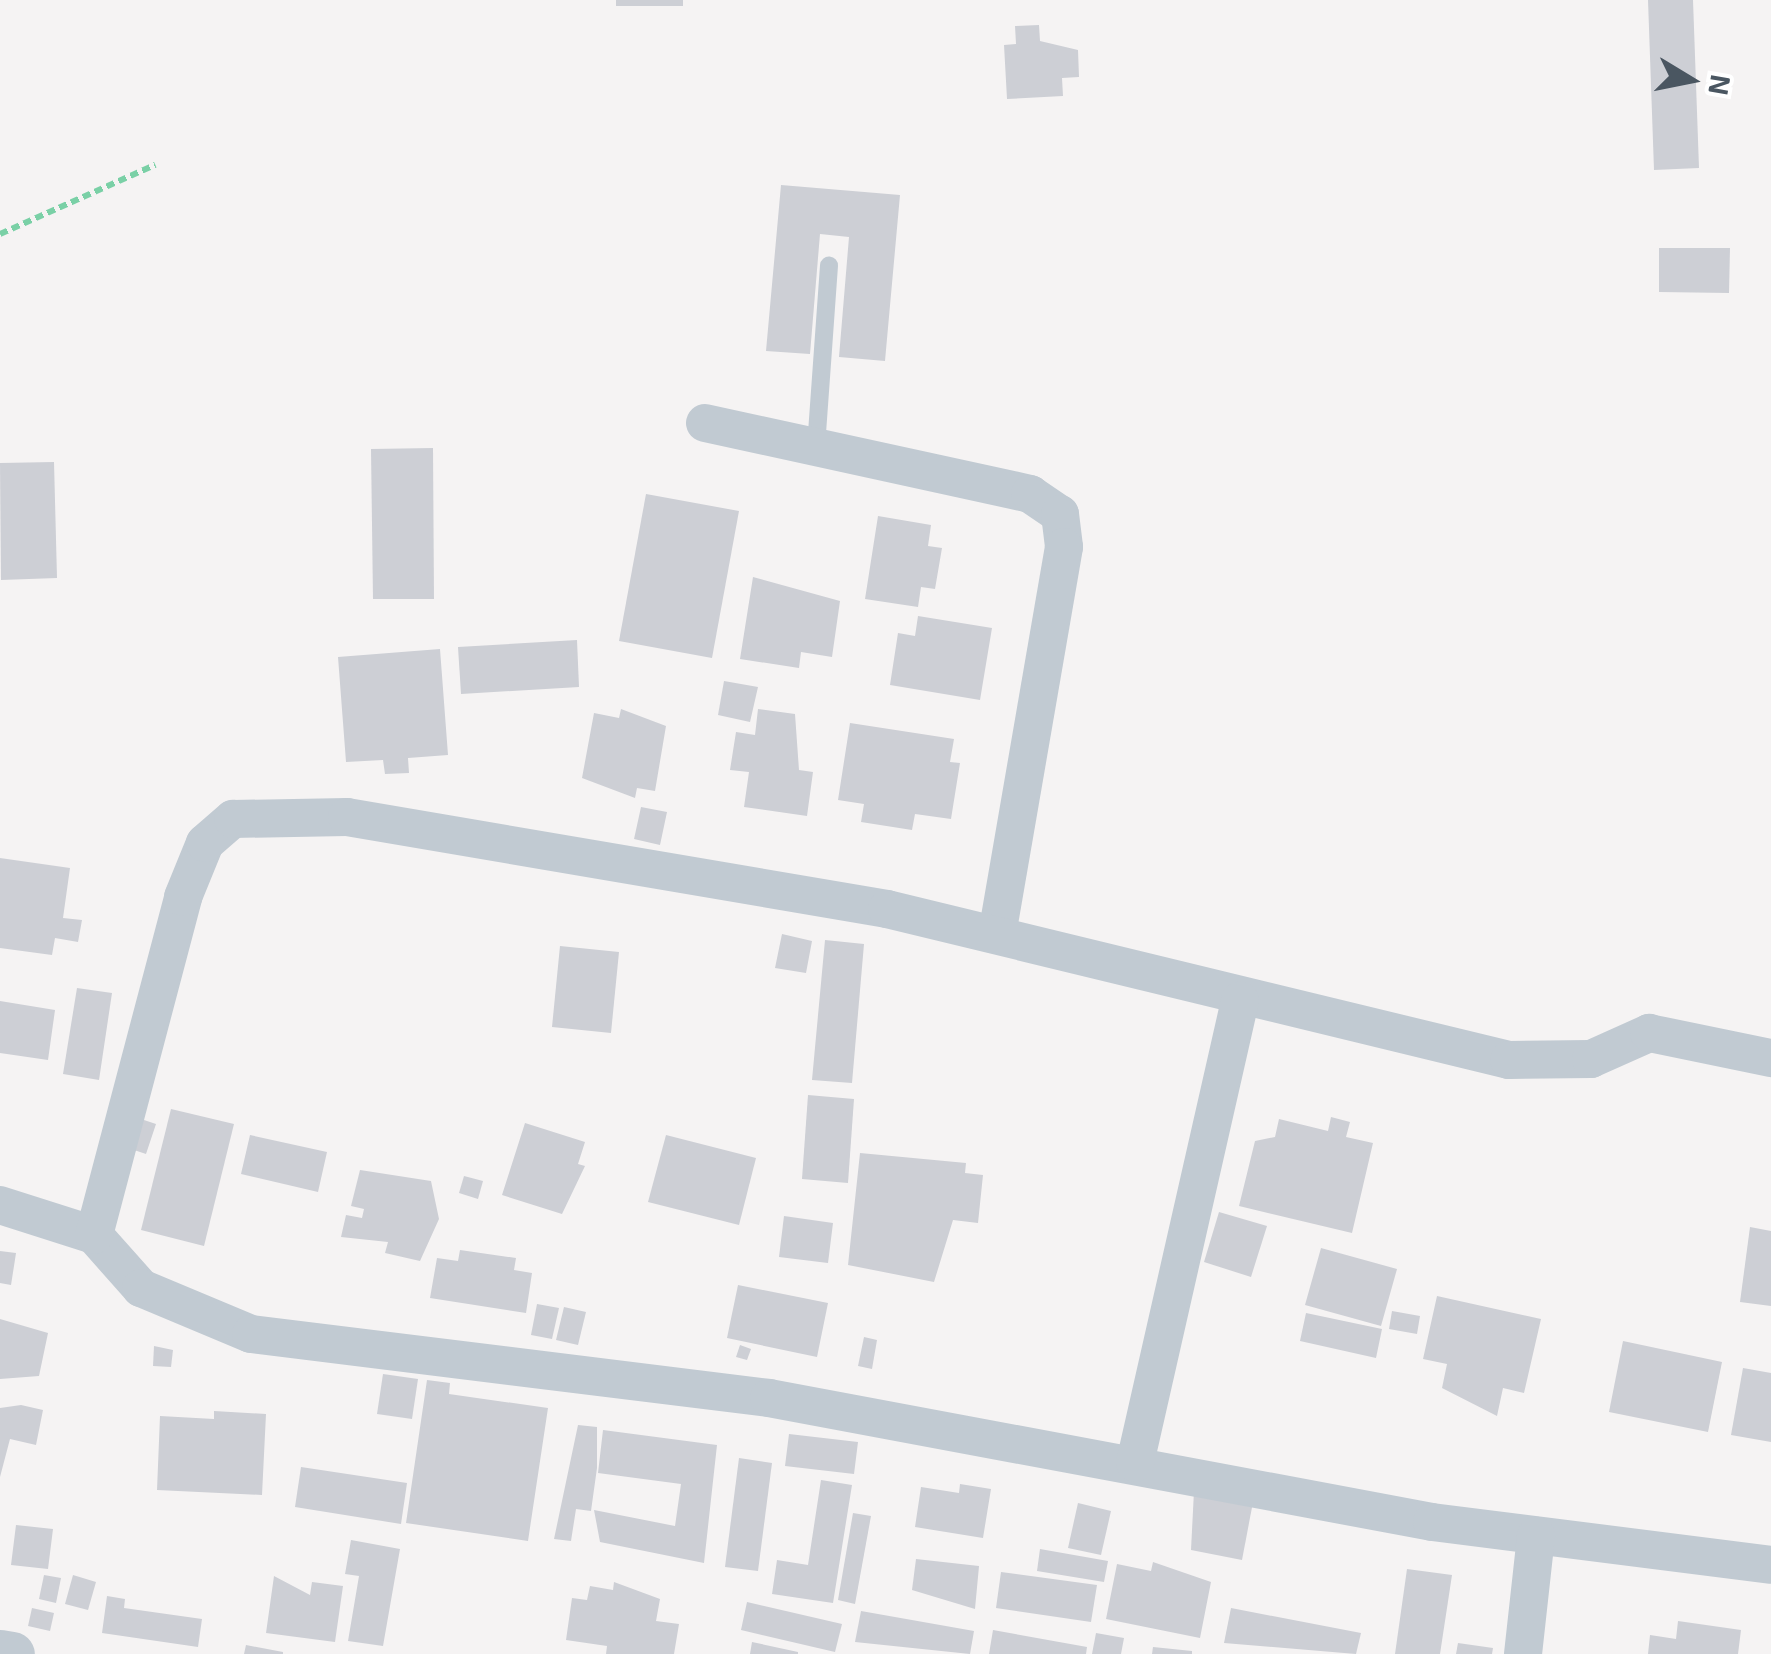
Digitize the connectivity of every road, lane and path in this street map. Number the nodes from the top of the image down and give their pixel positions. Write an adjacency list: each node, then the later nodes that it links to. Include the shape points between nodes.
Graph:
1 (156, 165): 2 (path)
2 (0, 234)
3 (829, 265): 5 (lane)
4 (705, 422): 5 (street)
5 (816, 447): 6 (street, via 1030,494 1060,514 1064,547)
6 (998, 930): 7 (street, via 1153,968); 10 (street, via 347,816 234,819 205,843 183,897)
7 (1240, 1001): 8 (street, via 1509,1060 1574,1062 1649,1033); 11 (street)
8 (1771, 1058)
9 (0, 1205): 10 (street)
10 (94, 1236): 11 (street, via 141,1288 251,1334 734,1393)
11 (1135, 1464): 12 (street)
12 (1536, 1536): 13 (street); 16 (street)
13 (1771, 1565)
14 (0, 1652): 15 (street)
15 (12, 1654)
16 (1523, 1654)

